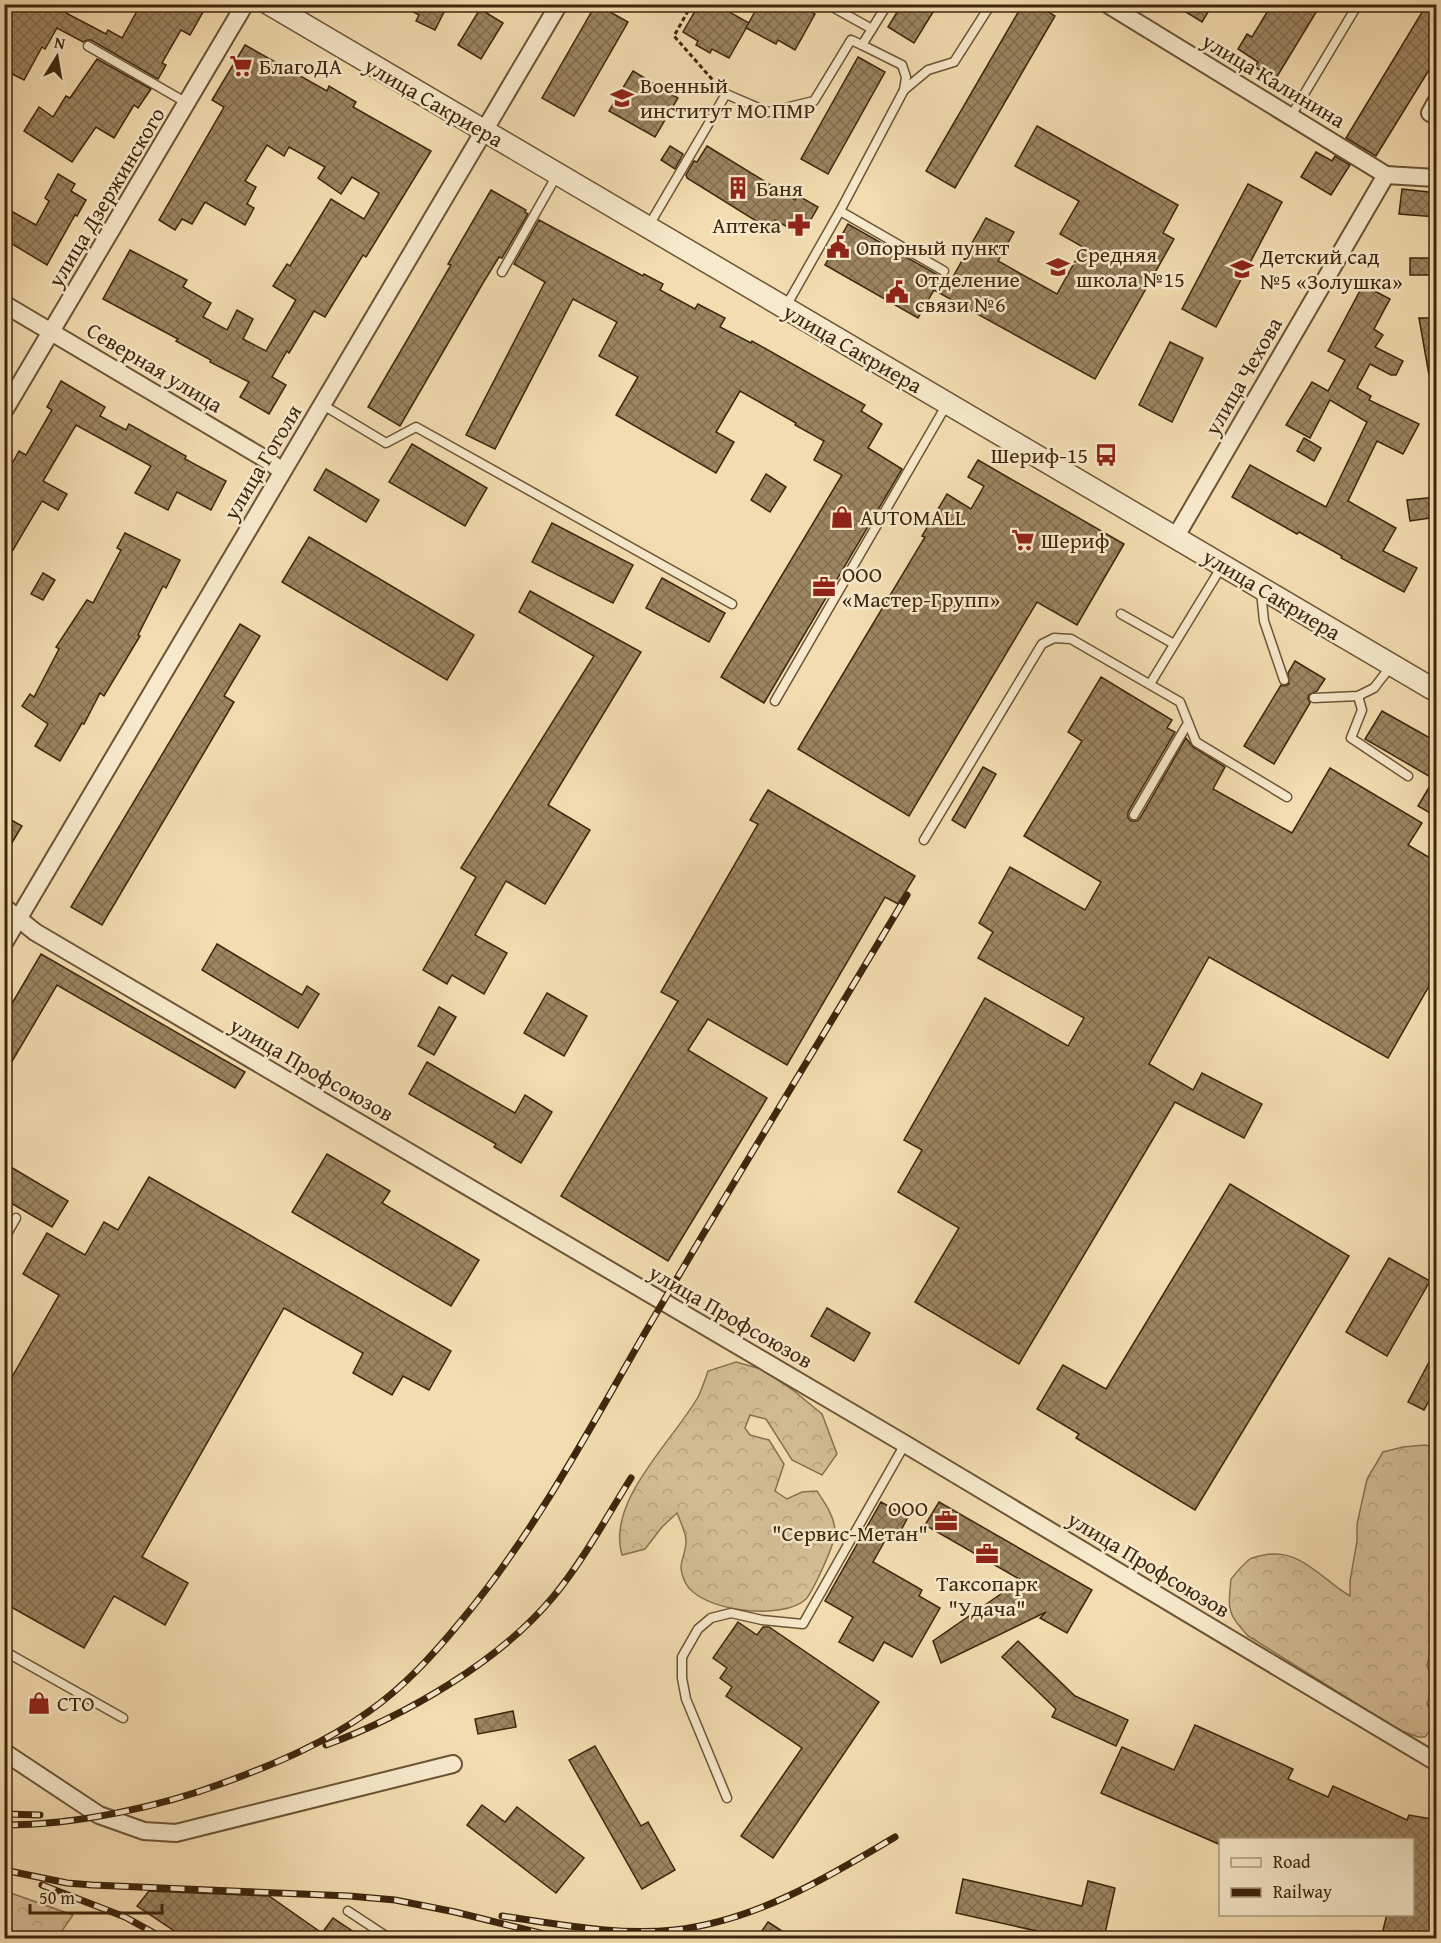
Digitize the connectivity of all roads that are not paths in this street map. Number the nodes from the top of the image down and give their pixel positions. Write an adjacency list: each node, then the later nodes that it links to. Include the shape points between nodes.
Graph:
1 (245, 4): 13 (street, улица Дзержинского)
2 (269, 4): 15 (street, улица Сакриера)
3 (559, 4): 15 (street, улица Гоголя)
4 (827, 4): 9 (lane)
5 (991, 4): 12 (lane, via 954,62 928,70)
6 (1358, 4): 14 (lane)
7 (884, 6): 9 (lane)
8 (1111, 6): 14 (street, улица Калинина)
9 (872, 29): 10 (lane)
10 (862, 45): 12 (lane, via 902,65 906,77); 20 (lane, via 851,40 814,102 768,112 726,94)
11 (88, 46): 13 (lane)
12 (904, 90): 19 (lane)
13 (187, 103): 25 (street, улица Дзержинского)
14 (1291, 116): 17 (street, улица Калинина)
15 (484, 131): 16 (street, улица Сакриера); 27 (street, улица Гоголя)
16 (557, 174): 20 (street, улица Сакриера); 22 (lane)
17 (1386, 175): 18 (street); 30 (street, улица Чехова)
18 (1437, 178)
19 (840, 211): 21 (lane); 24 (lane)
20 (648, 228): 24 (street, улица Сакриера)
21 (944, 270)
22 (502, 272)
23 (4, 304): 25 (street, Северная улица)
24 (785, 308): 26 (street, улица Сакриера)
25 (52, 332): 28 (street, улица Дзержинского); 29 (street, Северная улица)
26 (947, 404): 30 (street, улица Сакриера); 42 (lane)
27 (323, 405): 29 (street, улица Гоголя); 33 (lane, via 386,443 416,428)
28 (4, 411)
29 (282, 471): 49 (street, улица Гоголя)
30 (1175, 538): 31 (street, улица Сакриера)
31 (1222, 565): 32 (street, улица Сакриера); 35 (lane)
32 (1261, 588): 36 (street, улица Сакриера); 37 (lane, via 1264,621)
33 (732, 604)
34 (1121, 614): 35 (lane)
35 (1174, 644): 38 (lane)
36 (1392, 665): 39 (street, улица Сакриера); 40 (lane, via 1374,688)
37 (1284, 680)
38 (1150, 684): 43 (lane, via 1179,702); 47 (lane, via 1071,639 1054,638 1042,644)
39 (1437, 692)
40 (1358, 696): 41 (lane); 44 (lane, via 1362,710 1351,738)
41 (1314, 698)
42 (775, 701)
43 (1188, 723): 45 (lane, via 1196,742); 46 (lane)
44 (1408, 776)
45 (1287, 797)
46 (1134, 815)
47 (924, 840)
48 (4, 907): 49 (street, улица Профсоюзов)
49 (19, 918): 50 (street, улица Гоголя); 53 (street, улица Профсоюзов, via 35,932)
50 (4, 943)
51 (16, 1218): 52 (lane)
52 (4, 1239)
53 (905, 1444): 57 (street, улица Профсоюзов); 59 (lane, via 803,1624 731,1613 711,1618 688,1642 682,1657 686,1699)
54 (4, 1651): 55 (lane)
55 (123, 1718)
56 (4, 1752): 58 (street, via 99,1815 144,1831 176,1833)
57 (1437, 1762)
58 (453, 1764)
59 (727, 1798)
60 (348, 1911): 61 (lane)
61 (388, 1938)

